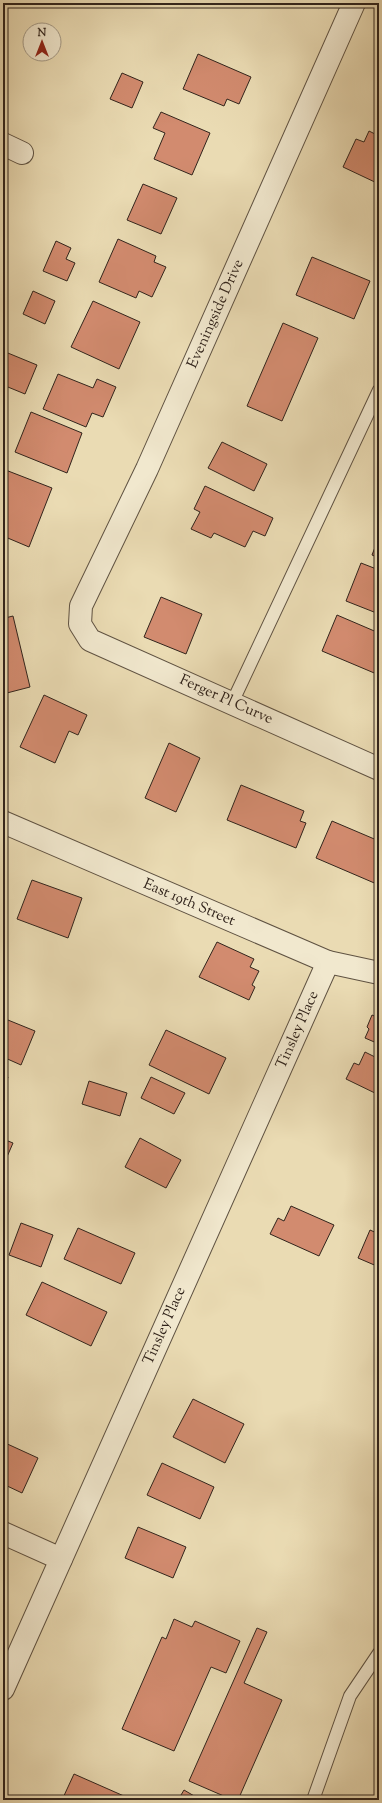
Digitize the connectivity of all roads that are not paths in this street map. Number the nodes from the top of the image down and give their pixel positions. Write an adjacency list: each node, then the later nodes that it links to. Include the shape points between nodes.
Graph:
1 (354, 3): 3 (street, Eveningside Drive, via 147,469 81,606)
2 (379, 390): 4 (lane)
3 (80, 624): 4 (street, Ferger Pl Curve, via 90,640)
4 (232, 703): 5 (street, Ferger Pl Curve)
5 (379, 769)
6 (3, 822): 7 (street, East 19th Street)
7 (328, 962): 8 (street, East 19th Street); 10 (street, Tinsley Place)
8 (379, 972)
9 (3, 1534): 10 (street)
10 (61, 1559): 12 (street, Tinsley Place)
11 (379, 1653): 13 (lane, via 350,1696)
12 (3, 1689)
13 (313, 1800)

